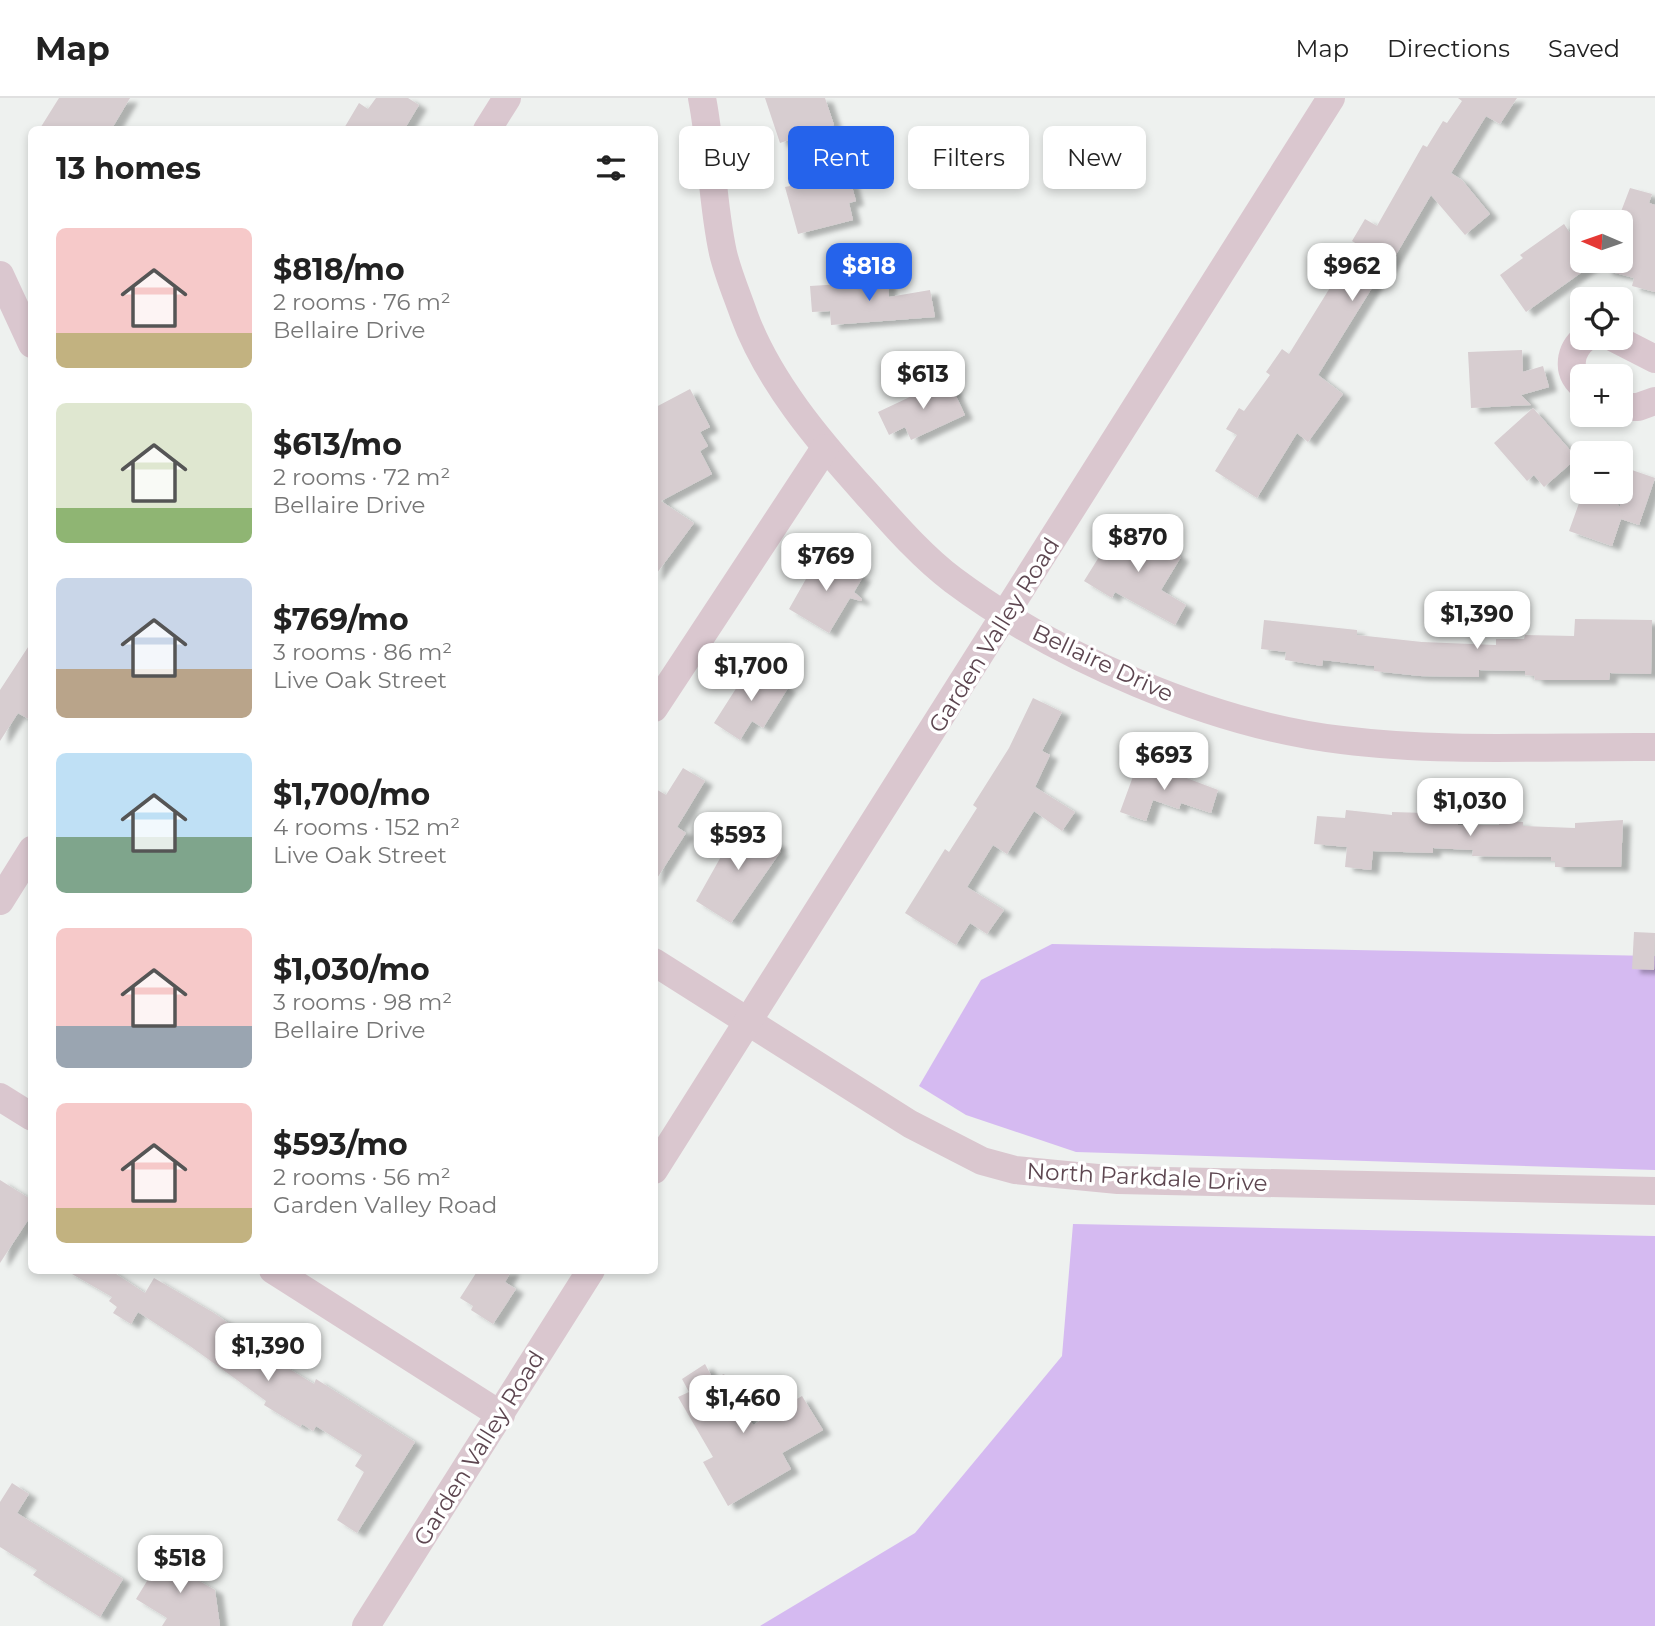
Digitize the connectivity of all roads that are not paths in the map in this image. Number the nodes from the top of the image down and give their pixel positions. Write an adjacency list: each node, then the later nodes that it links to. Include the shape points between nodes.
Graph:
1 (507, 98): 4 (street)
2 (702, 98): 11 (street, Bellaire Drive, via 723,254 745,320)
3 (1331, 98): 12 (street, Garden Valley Road)
4 (490, 126)
5 (0, 275): 6 (street)
6 (28, 335)
7 (1633, 348): 8 (street)
8 (1655, 359)
9 (1655, 401): 10 (street)
10 (1633, 407)
11 (825, 448): 12 (street, Bellaire Drive, via 950,578); 13 (street)
12 (1006, 616): 14 (street, Bellaire Drive, via 1134,682 1274,728 1398,745); 18 (street, Garden Valley Road)
13 (658, 702)
14 (1655, 747)
15 (28, 856): 16 (street)
16 (0, 901)
17 (658, 964): 18 (street, North Parkdale Drive)
18 (749, 1019): 21 (street, Garden Valley Road); 22 (street, North Parkdale Drive, via 911,1124 982,1161 1015,1170 1118,1180)
19 (0, 1097): 20 (street)
20 (28, 1114)
21 (658, 1164)
22 (1655, 1191)
23 (280, 1274): 25 (street)
24 (589, 1274): 25 (street, Garden Valley Road)
25 (501, 1415): 26 (street, Garden Valley Road)
26 (366, 1626)

